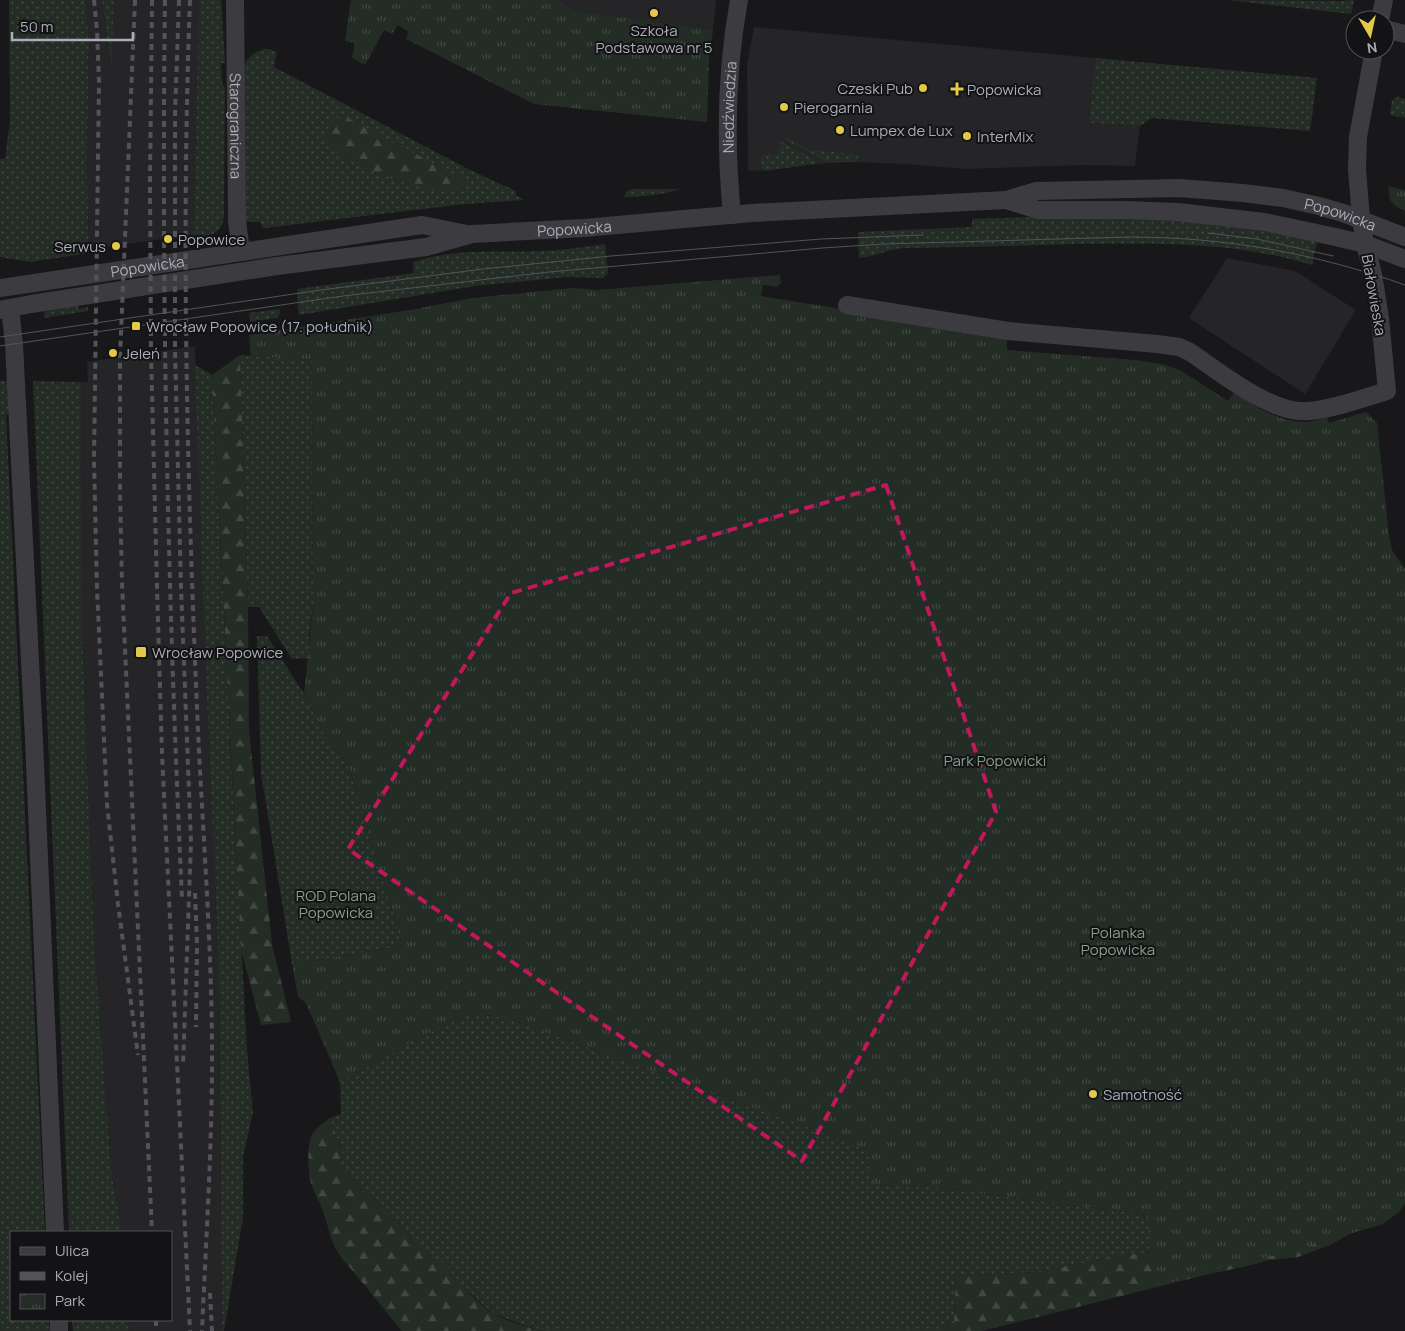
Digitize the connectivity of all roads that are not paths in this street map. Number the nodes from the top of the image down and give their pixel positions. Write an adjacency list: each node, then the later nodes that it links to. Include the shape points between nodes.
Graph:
1 (235, 0): 10 (street, Starograniczna, via 237,212)
2 (739, 0): 5 (street, Niedźwiedzia, via 728,97)
3 (1372, 60): 6 (street, Białowieska, via 1358,137)
4 (1006, 200): 5 (street, Popowicka); 6 (street, Popowicka, via 1036,190 1204,189 1305,203); 9 (street, Popowicka, via 1038,210 1169,211 1236,218)
5 (732, 215): 7 (street, Popowicka)
6 (1361, 219): 8 (street, Popowicka); 9 (street, Białowieska)
7 (472, 234): 10 (street, Popowicka, via 422,226); 14 (street, Popowicka, via 426,247 293,264)
8 (1405, 237)
9 (1365, 244): 11 (street, Popowicka); 13 (street, Białowieska, via 1375,283 1387,391 1308,412 1277,406 1259,398 1179,347 1008,331)
10 (241, 251): 12 (street, Popowicka)
11 (1405, 259)
12 (0, 288)
13 (847, 304)
14 (5, 309): 15 (street, via 14,344)
15 (55, 1231)

